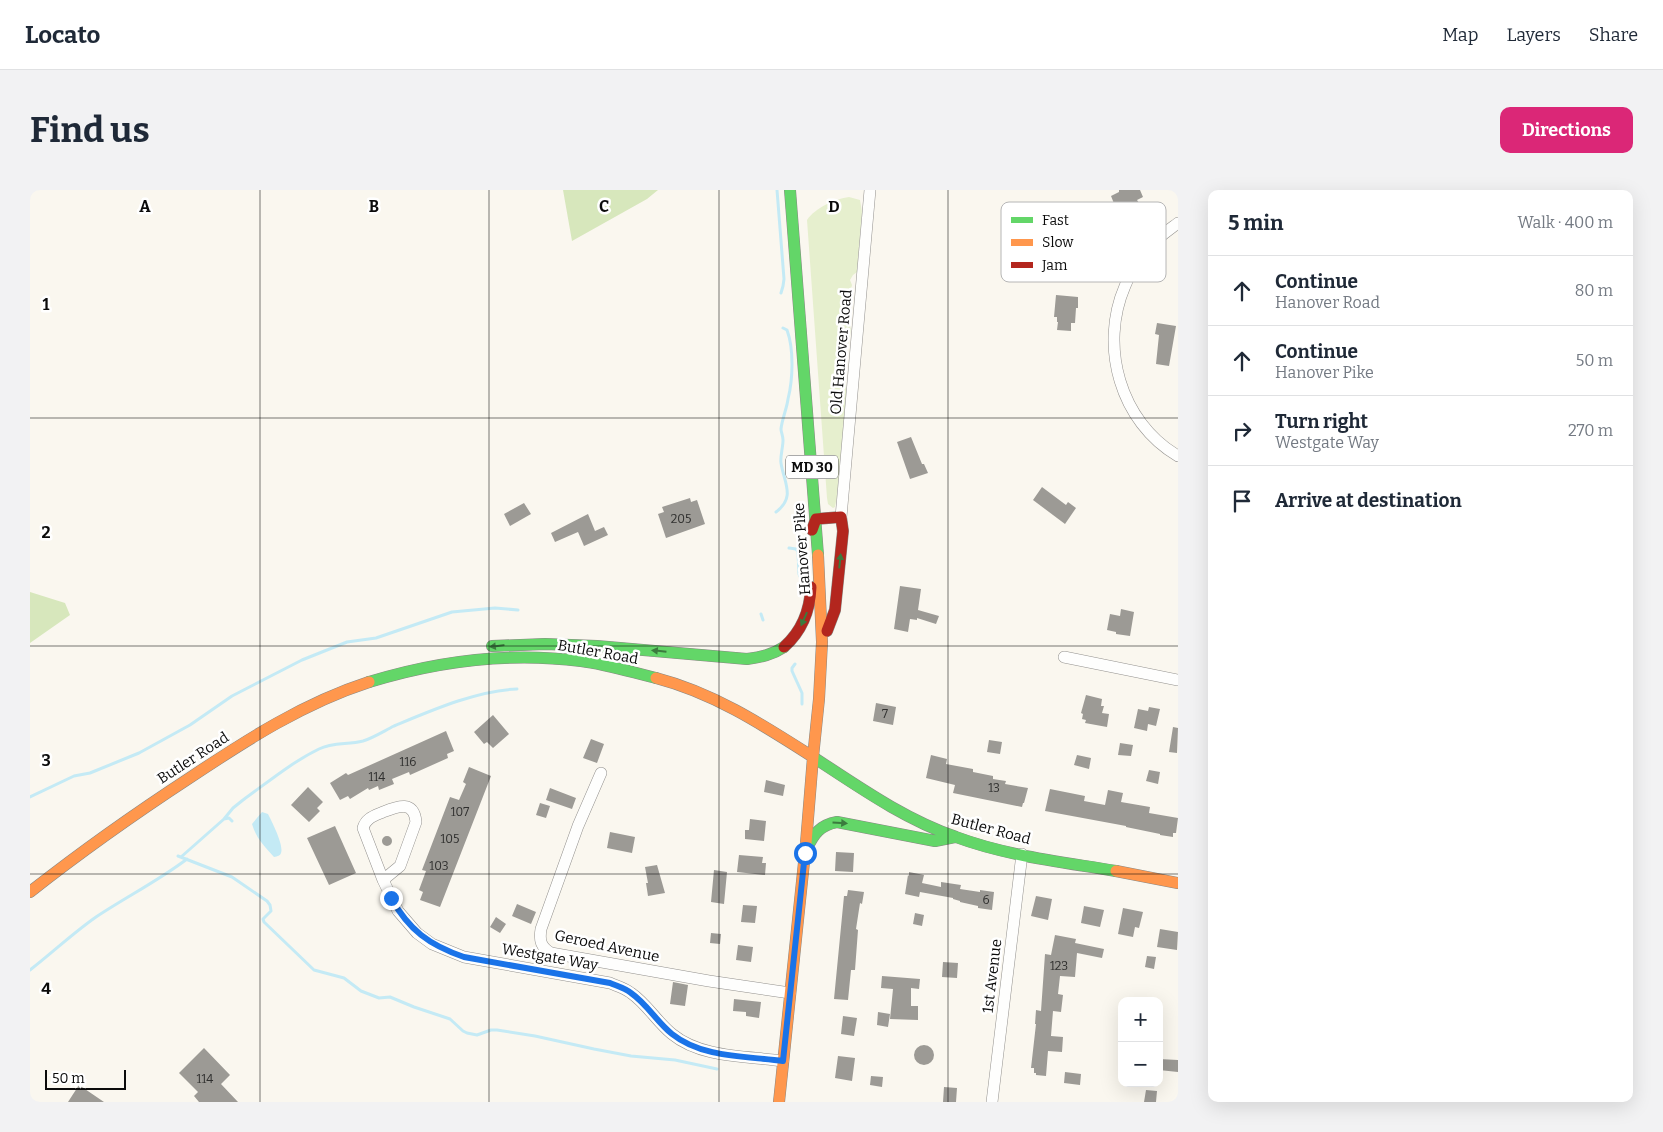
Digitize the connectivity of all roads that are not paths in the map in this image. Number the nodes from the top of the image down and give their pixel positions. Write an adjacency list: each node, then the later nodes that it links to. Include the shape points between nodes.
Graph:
1 (790, 190): 8 (main road, Hanover Pike / MD 30)
2 (870, 190): 7 (street, Old Hanover Road)
3 (1178, 223): 4 (street)
4 (1166, 232)
5 (1127, 282): 6 (street, via 1118,304 1113,344 1122,387 1136,416 1157,440)
6 (1178, 456)
7 (841, 517): 8 (main road); 9 (main road, one-way to 7, via 835,610)
8 (816, 519): 9 (main road, Hanover Pike / MD 30); 11 (main road, one-way to 11, via 810,539 811,591 806,616 793,638 774,652 761,657 737,658 543,643 492,646)
9 (822, 642): 13 (main road, Hanover Pike / MD 30)
10 (1064, 657): 12 (street)
11 (454, 663): 13 (main road, Butler Road, via 537,658 583,662 670,682 714,698 754,719); 20 (main road, Butler Road, via 403,673 347,690 292,715 213,762)
12 (1178, 680)
13 (812, 757): 15 (main road, Butler Road, via 881,801); 16 (main road, MD 30)
14 (601, 773): 21 (street, Geroed Avenue, via 541,929 541,944 545,949 551,953)
15 (955, 837): 16 (main road, one-way to 15, via 820,828 837,822 935,841); 17 (main road, Butler Road)
16 (805, 850): 21 (main road, MD 30)
17 (1022, 854): 19 (main road, Butler Road); 24 (street, 1st Avenue)
18 (383, 880): 18 (street, Westgate Way, via 364,835 364,822 397,806 410,808 416,822 400,866); 22 (street, Westgate Way, via 407,922 432,944 446,951 610,983 632,994 664,1027 693,1047 708,1052)
19 (1178, 883)
20 (30, 892)
21 (790, 993): 22 (main road, MD 30)
22 (783, 1061): 23 (main road, MD 30)
23 (779, 1102)
24 (992, 1102)

